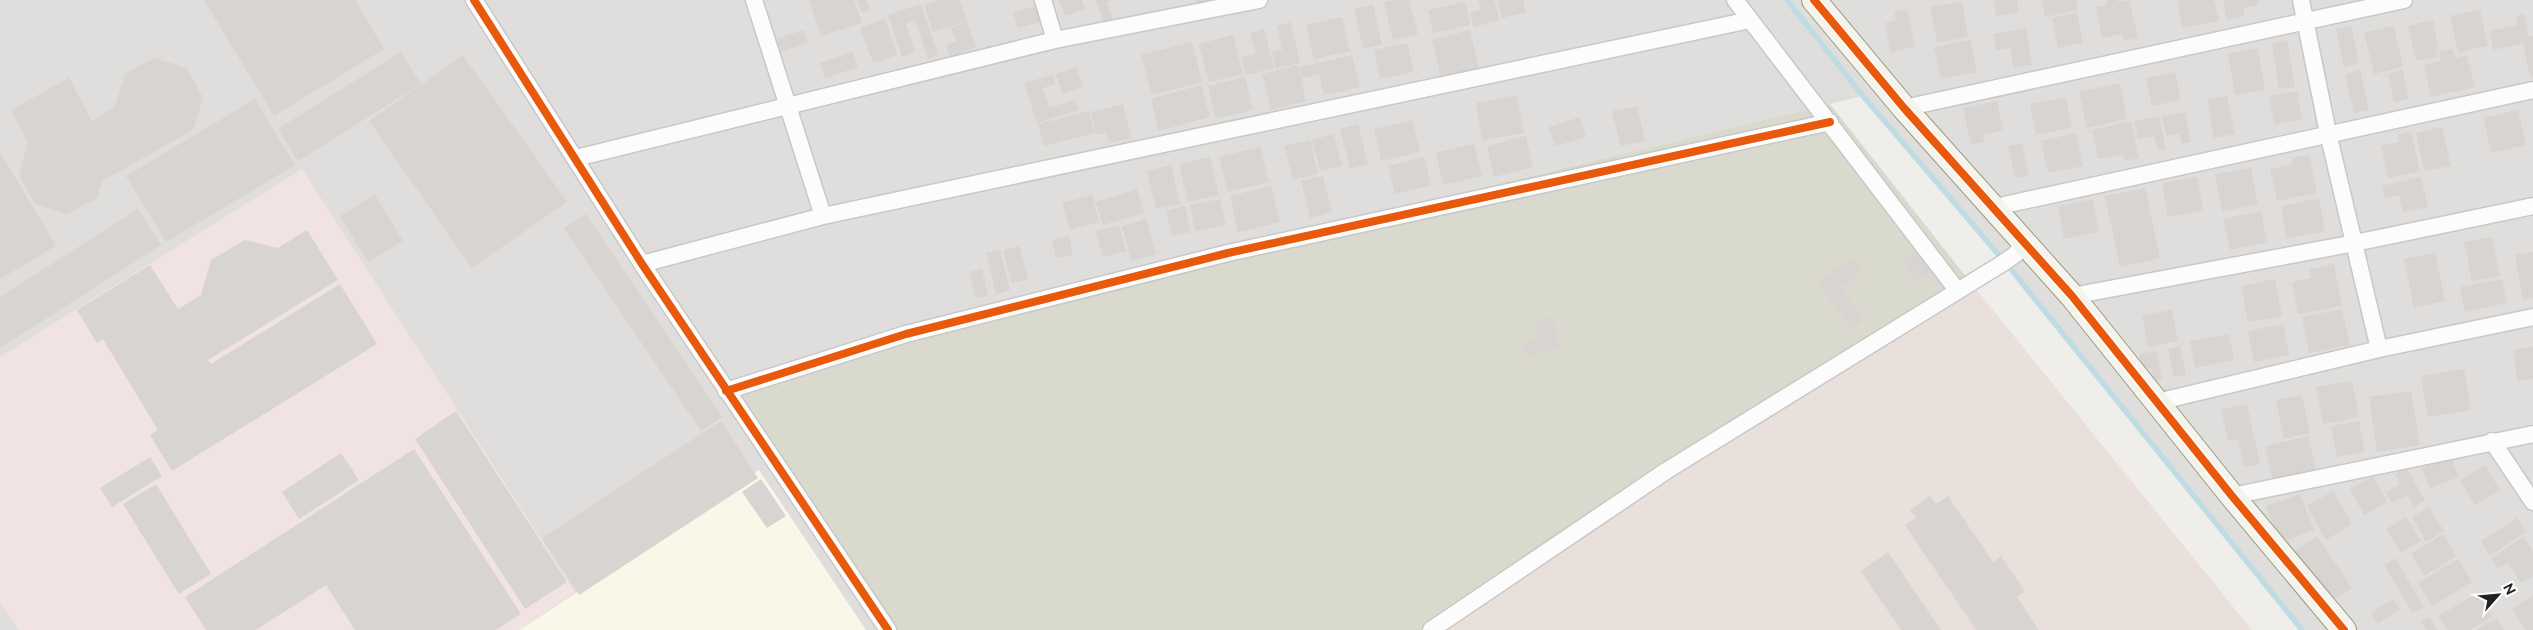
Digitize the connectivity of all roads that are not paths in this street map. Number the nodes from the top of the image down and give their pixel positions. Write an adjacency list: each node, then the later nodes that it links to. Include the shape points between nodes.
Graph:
1 (754, 0): 13 (street)
2 (1043, 0): 11 (street)
3 (1259, 0): 11 (street)
4 (1735, 0): 9 (street)
5 (2301, 0): 10 (street)
6 (2404, 0): 10 (street)
7 (1822, 1): 14 (street)
8 (481, 2): 17 (street)
9 (1750, 20): 15 (street); 20 (street)
10 (2305, 21): 14 (street); 16 (street)
11 (1055, 40): 13 (street)
12 (2533, 90): 16 (street)
13 (786, 106): 17 (street); 20 (street)
14 (1904, 108): 19 (street)
15 (1830, 122): 24 (street); 28 (street, via 1228,253 906,334)
16 (2328, 133): 19 (street); 21 (street)
17 (576, 158): 23 (street)
18 (2533, 206): 21 (street)
19 (1995, 207): 22 (street)
20 (823, 216): 23 (street)
21 (2355, 243): 25 (street); 27 (street)
22 (2019, 248): 24 (street); 25 (street)
23 (642, 264): 28 (street)
24 (1964, 286): 35 (street, via 1666,471)
25 (2072, 296): 29 (street)
26 (2533, 317): 27 (street)
27 (2379, 349): 29 (street)
28 (726, 391): 34 (street)
29 (2156, 402): 32 (street)
30 (2533, 434): 31 (street)
31 (2492, 441): 32 (street); 33 (street)
32 (2232, 496): 36 (street)
33 (2533, 502)
34 (888, 630)
35 (1431, 630)
36 (2344, 630)

